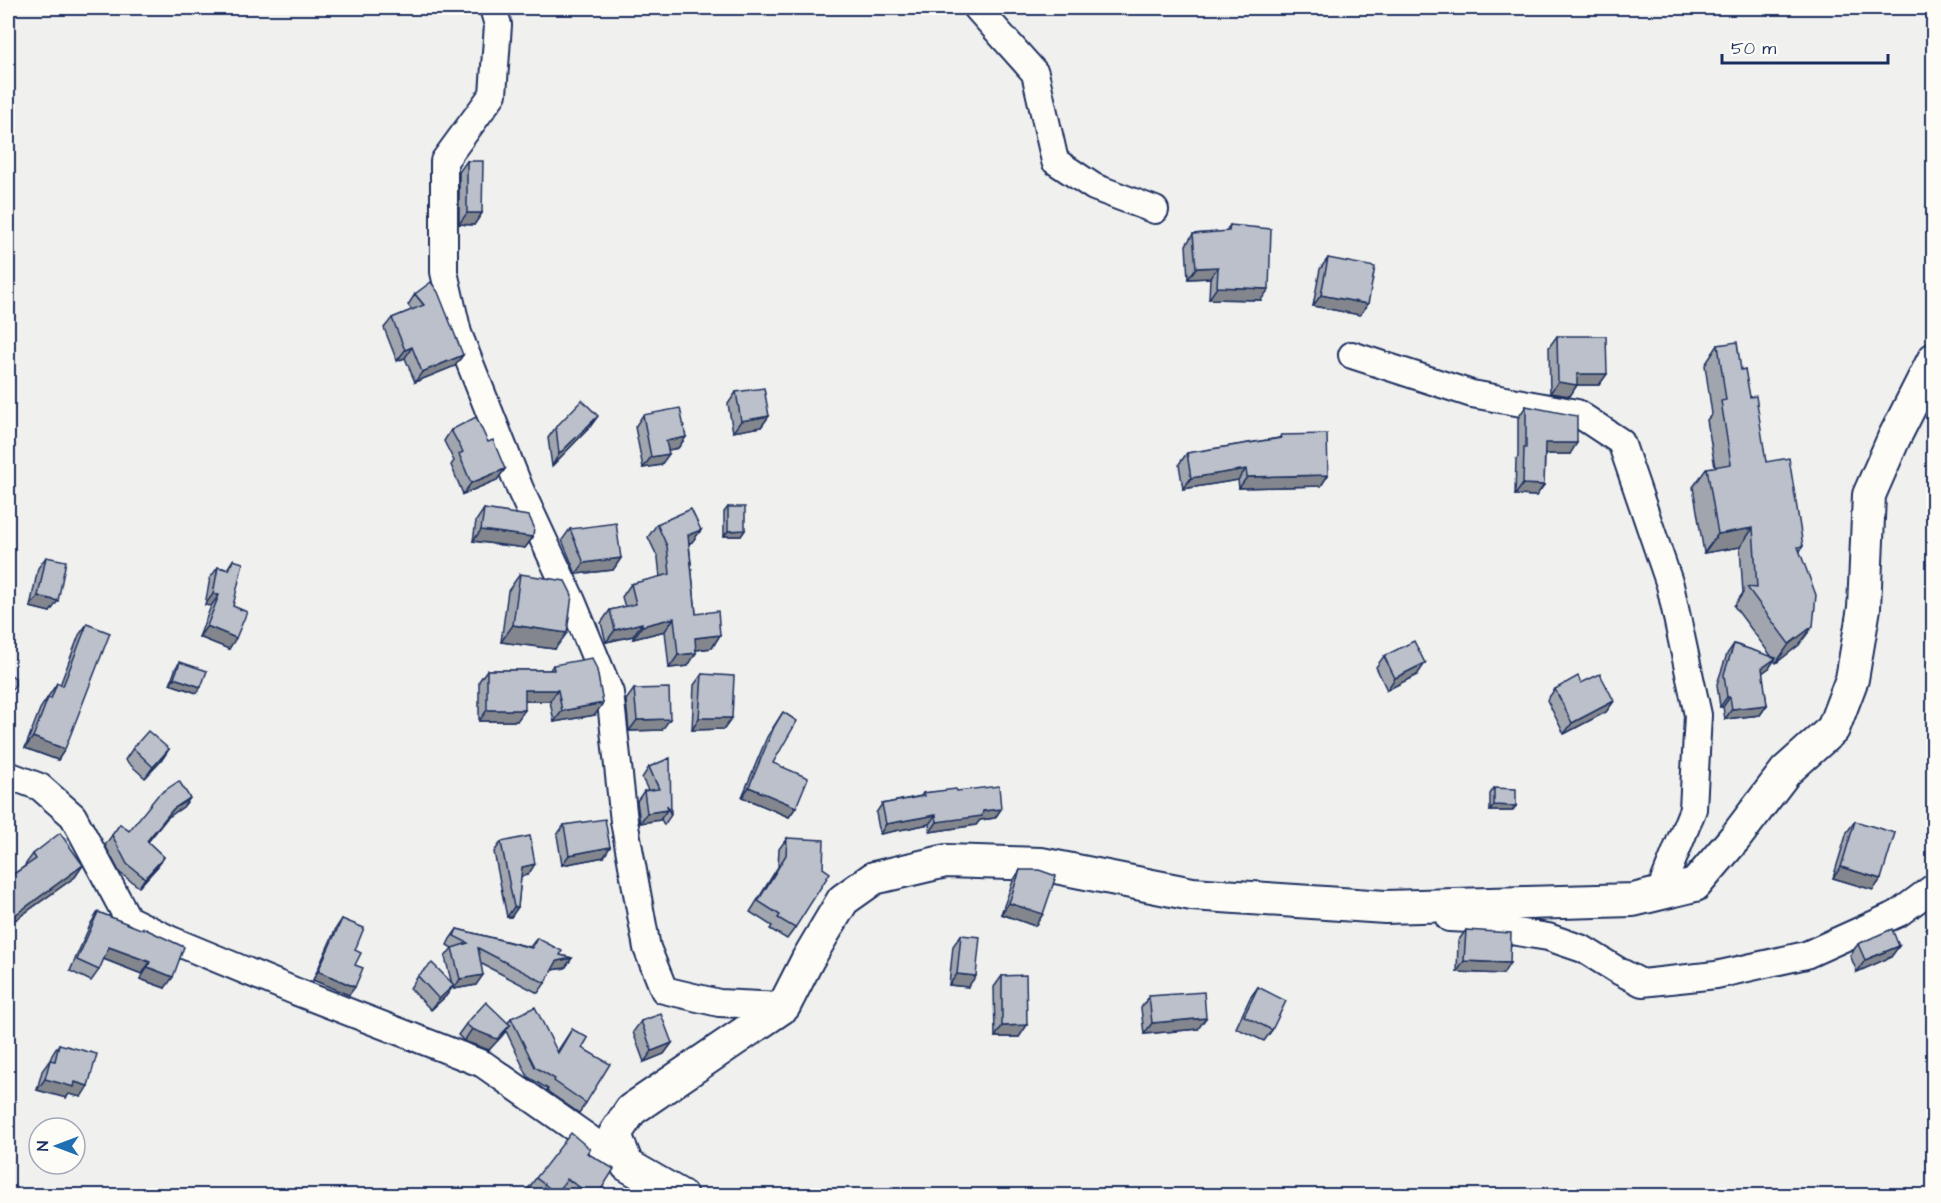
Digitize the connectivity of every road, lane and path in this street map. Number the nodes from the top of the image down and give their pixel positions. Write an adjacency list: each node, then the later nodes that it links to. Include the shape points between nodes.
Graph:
1 (493, 8): 10 (street, via 498,25 493,94 444,161 444,272 458,333 520,489 610,693 624,821 647,948 664,990 719,1004)
2 (977, 8): 3 (street, via 1035,73 1055,161 1094,187)
3 (1155, 210)
4 (1352, 355): 8 (street, via 1472,394 1577,412 1621,442 1670,585 1698,715 1693,809)
5 (1934, 359): 8 (street, via 1869,495 1864,608 1852,679 1833,729 1786,771 1695,885)
6 (8, 775): 11 (street, via 40,787 72,816 128,919 169,939 483,1064)
7 (1934, 887): 9 (street, via 1899,913 1806,955 1716,975 1642,982 1583,950 1548,937 1511,931 1491,921 1403,913)
8 (1659, 894): 9 (street, via 1633,900)
9 (1387, 907): 10 (street, via 1192,894 1041,864 946,861 874,878 843,900)
10 (784, 1006): 11 (street, via 631,1110 615,1134)
11 (627, 1166): 12 (street)
12 (681, 1196)

